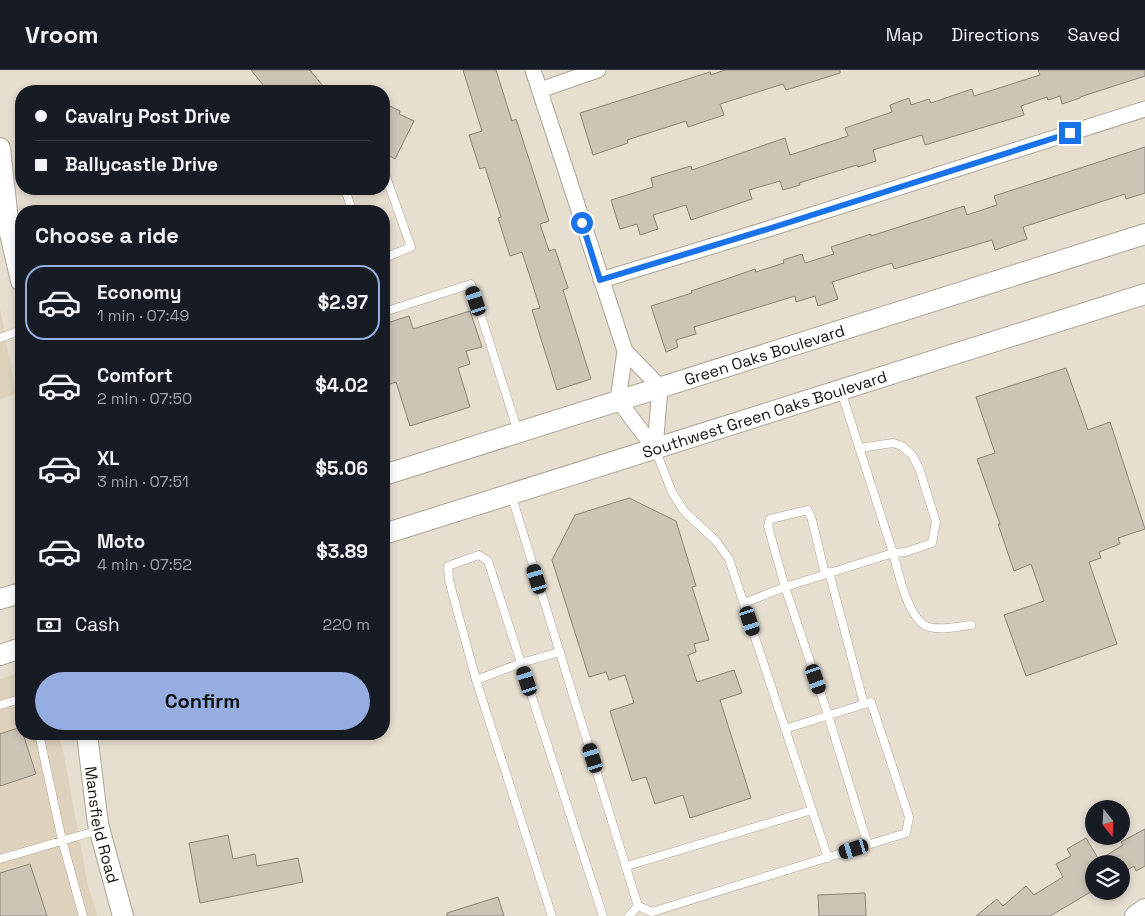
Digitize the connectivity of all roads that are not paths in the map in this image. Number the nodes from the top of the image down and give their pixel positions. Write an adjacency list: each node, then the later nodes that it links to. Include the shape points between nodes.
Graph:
1 (533, 70): 3 (street)
2 (598, 70): 3 (street)
3 (540, 90): 10 (street)
4 (1145, 109): 10 (street)
5 (0, 148): 8 (main road)
6 (390, 188): 9 (lane, via 411,247)
7 (1145, 234): 16 (main road, Green Oaks Boulevard)
8 (15, 255)
9 (390, 256)
10 (600, 280): 15 (street)
11 (1145, 294): 17 (main road, Southwest Green Oaks Boulevard)
12 (390, 310): 19 (lane, via 471,284)
13 (15, 332): 14 (lane)
14 (0, 338)
15 (625, 351): 16 (street); 18 (street)
16 (660, 387): 18 (main road, Green Oaks Boulevard); 21 (street)
17 (840, 389): 20 (lane); 21 (main road, Southwest Green Oaks Boulevard)
18 (618, 400): 19 (main road, Green Oaks Boulevard); 21 (street)
19 (518, 432): 22 (main road, Green Oaks Boulevard)
20 (859, 448): 25 (lane); 25 (lane, via 893,443 912,455 919,468 936,522 932,543)
21 (655, 449): 23 (main road, Southwest Green Oaks Boulevard); 30 (lane, via 672,492 684,511 716,541 729,559)
22 (390, 472)
23 (511, 494): 24 (main road, Southwest Green Oaks Boulevard); 33 (lane)
24 (390, 532)
25 (893, 553): 26 (lane); 31 (lane, via 912,611 921,622 929,627)
26 (827, 573): 27 (lane); 27 (lane, via 808,510 770,519 768,526); 38 (lane)
27 (785, 587): 30 (lane); 40 (lane)
28 (15, 595): 29 (main road)
29 (0, 600)
30 (744, 603): 41 (lane)
31 (972, 625)
32 (15, 650): 34 (main road)
33 (560, 652): 35 (lane); 50 (lane)
34 (0, 655)
35 (521, 663): 36 (lane); 36 (lane, via 488,562 479,555 448,566 448,580); 56 (lane)
36 (476, 680): 55 (lane)
37 (15, 701): 39 (lane)
38 (864, 704): 40 (lane); 47 (lane, via 872,702 909,817 906,833)
39 (0, 705)
40 (828, 715): 41 (lane); 47 (lane)
41 (785, 729): 44 (lane)
42 (40, 740): 46 (lane)
43 (88, 740): 45 (main road, Mansfield Road)
44 (812, 810): 48 (lane); 50 (lane)
45 (100, 830): 46 (lane); 54 (main road, Mansfield Road)
46 (62, 840): 49 (lane); 53 (lane)
47 (868, 845): 48 (lane)
48 (828, 858): 51 (lane, via 652,912)
49 (0, 859)
50 (627, 866): 51 (lane)
51 (638, 906): 57 (lane)
52 (1145, 909): 58 (main road)
53 (83, 916)
54 (123, 916)
55 (552, 916)
56 (603, 916)
57 (629, 916)
58 (1134, 916)

